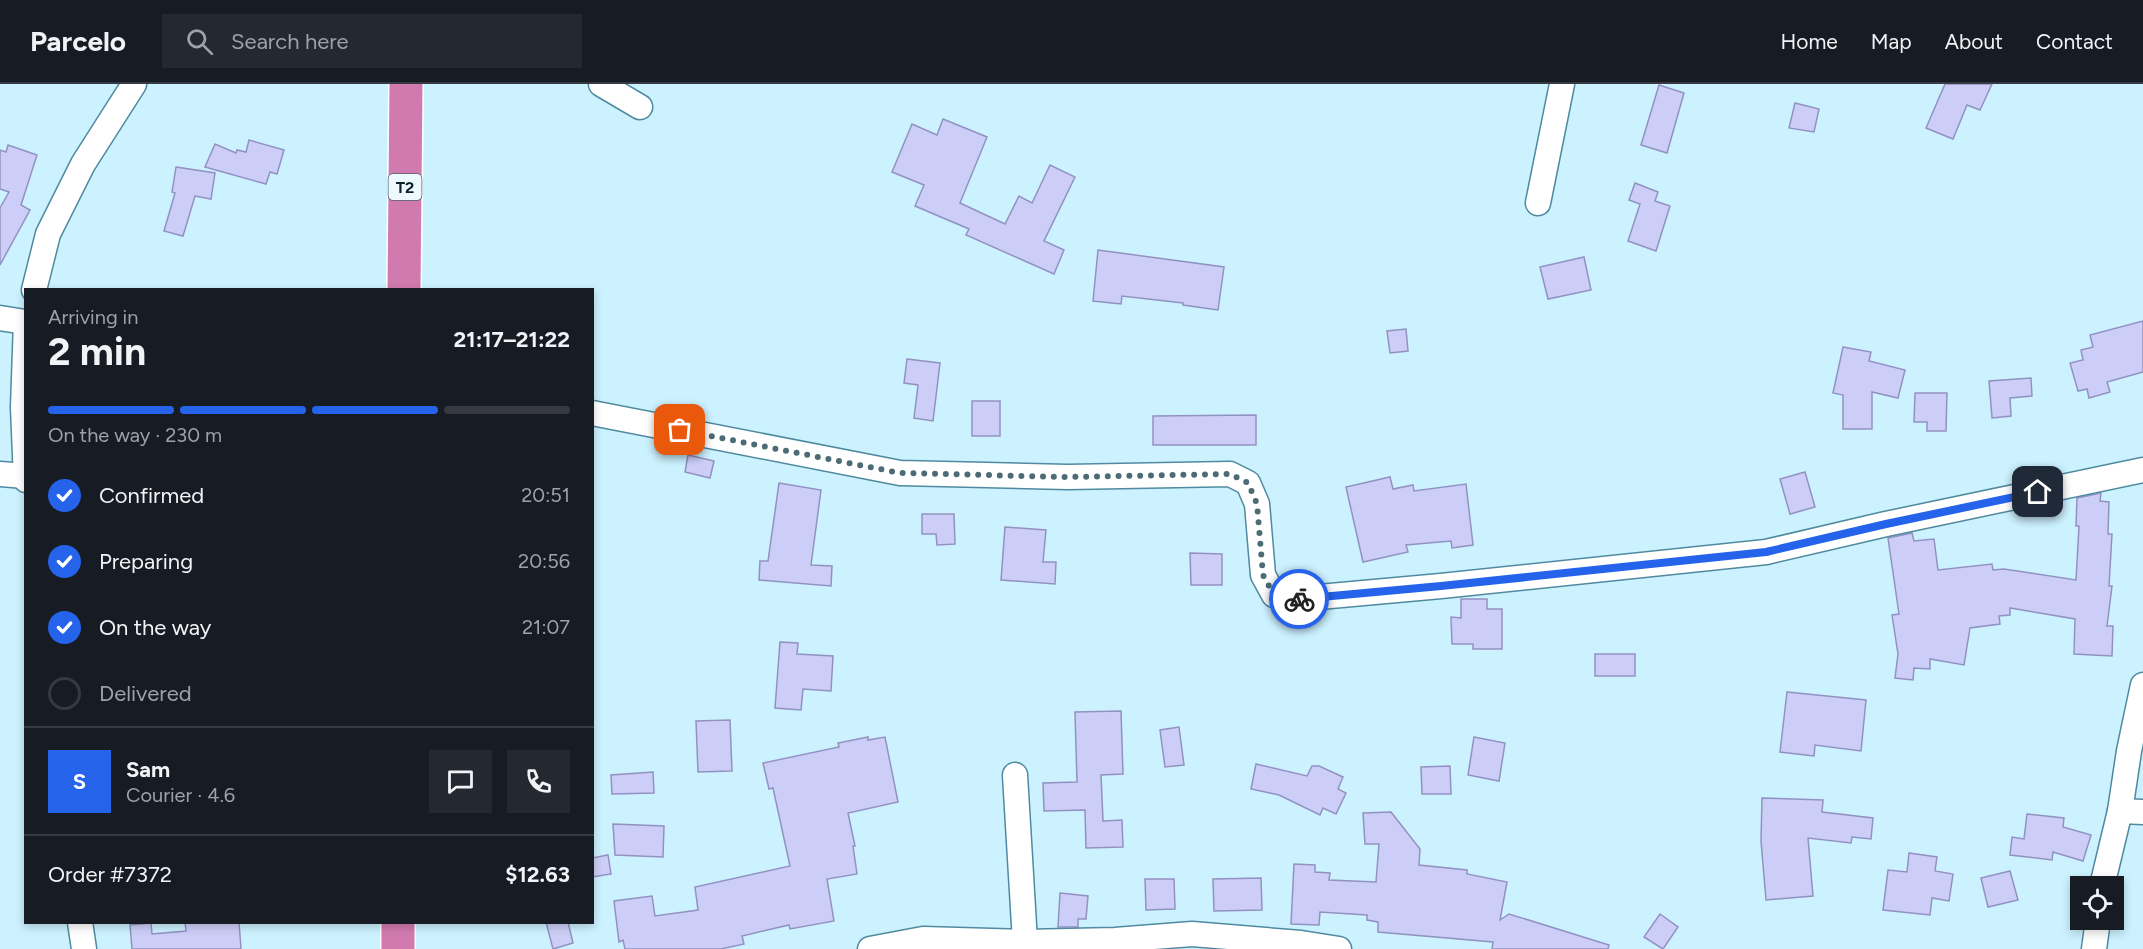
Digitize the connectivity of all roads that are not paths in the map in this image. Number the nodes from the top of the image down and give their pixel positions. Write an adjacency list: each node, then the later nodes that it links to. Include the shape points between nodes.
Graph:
1 (134, 84): 7 (street, via 78,174 48,234)
2 (406, 84): 8 (highway, T2)
3 (601, 84): 5 (street)
4 (1562, 84): 6 (street)
5 (640, 107)
6 (1538, 203)
7 (34, 288)
8 (404, 288)
9 (0, 318): 10 (street)
10 (24, 322)
11 (594, 412): 12 (street, via 900,473 1068,477 1230,474 1248,483 1257,504 1263,575 1274,595 1297,599 1766,552)
12 (2143, 470)
13 (0, 474): 14 (street)
14 (24, 476)
15 (2143, 685): 17 (street, via 2129,751)
16 (1015, 775): 22 (street)
17 (2131, 811): 18 (street)
18 (2106, 876)
19 (80, 924): 23 (street)
20 (398, 924): 24 (highway)
21 (2097, 930): 27 (street)
22 (1025, 942): 25 (street, via 923,939); 26 (street, via 1192,934)
23 (84, 949)
24 (398, 949)
25 (870, 949)
26 (1339, 949)
27 (2094, 949)

